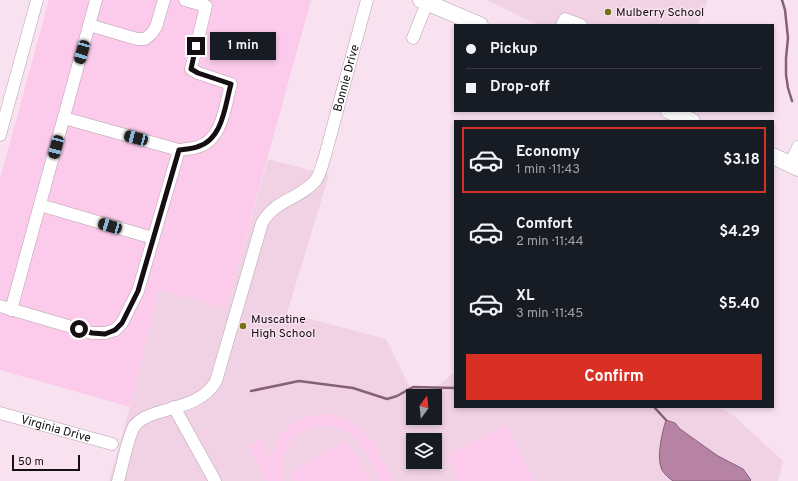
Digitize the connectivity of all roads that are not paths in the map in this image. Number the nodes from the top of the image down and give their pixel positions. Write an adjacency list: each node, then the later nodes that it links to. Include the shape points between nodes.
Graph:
1 (38, 0): 15 (street)
2 (96, 0): 10 (street)
3 (164, 0): 10 (street, via 156,27 145,39)
4 (185, 0): 17 (street, via 206,6 191,69 231,84 220,124 212,140 198,147)
5 (367, 0): 23 (street, Bonnie Drive, via 325,156 316,179 304,190 279,204 262,223 213,387 200,398)
6 (424, 1): 7 (main road); 11 (street)
7 (478, 24)
8 (562, 24): 9 (street, via 565,19)
9 (578, 24)
10 (89, 25): 13 (street)
11 (413, 38)
12 (672, 112): 14 (main road)
13 (64, 118): 17 (street); 20 (street)
14 (690, 120)
15 (0, 134)
16 (798, 147): 19 (street)
17 (179, 150): 21 (street)
18 (774, 156): 19 (main road)
19 (794, 166)
20 (40, 206): 21 (street); 22 (street)
21 (153, 238): 22 (street, via 138,291 122,323 115,330 105,334 92,333)
22 (6, 308)
23 (174, 407): 26 (street, Bonnie Drive, via 149,415 136,424 131,433); 27 (street)
24 (0, 413): 25 (street, Virginia Drive)
25 (112, 444)
26 (118, 481)
27 (215, 481)

